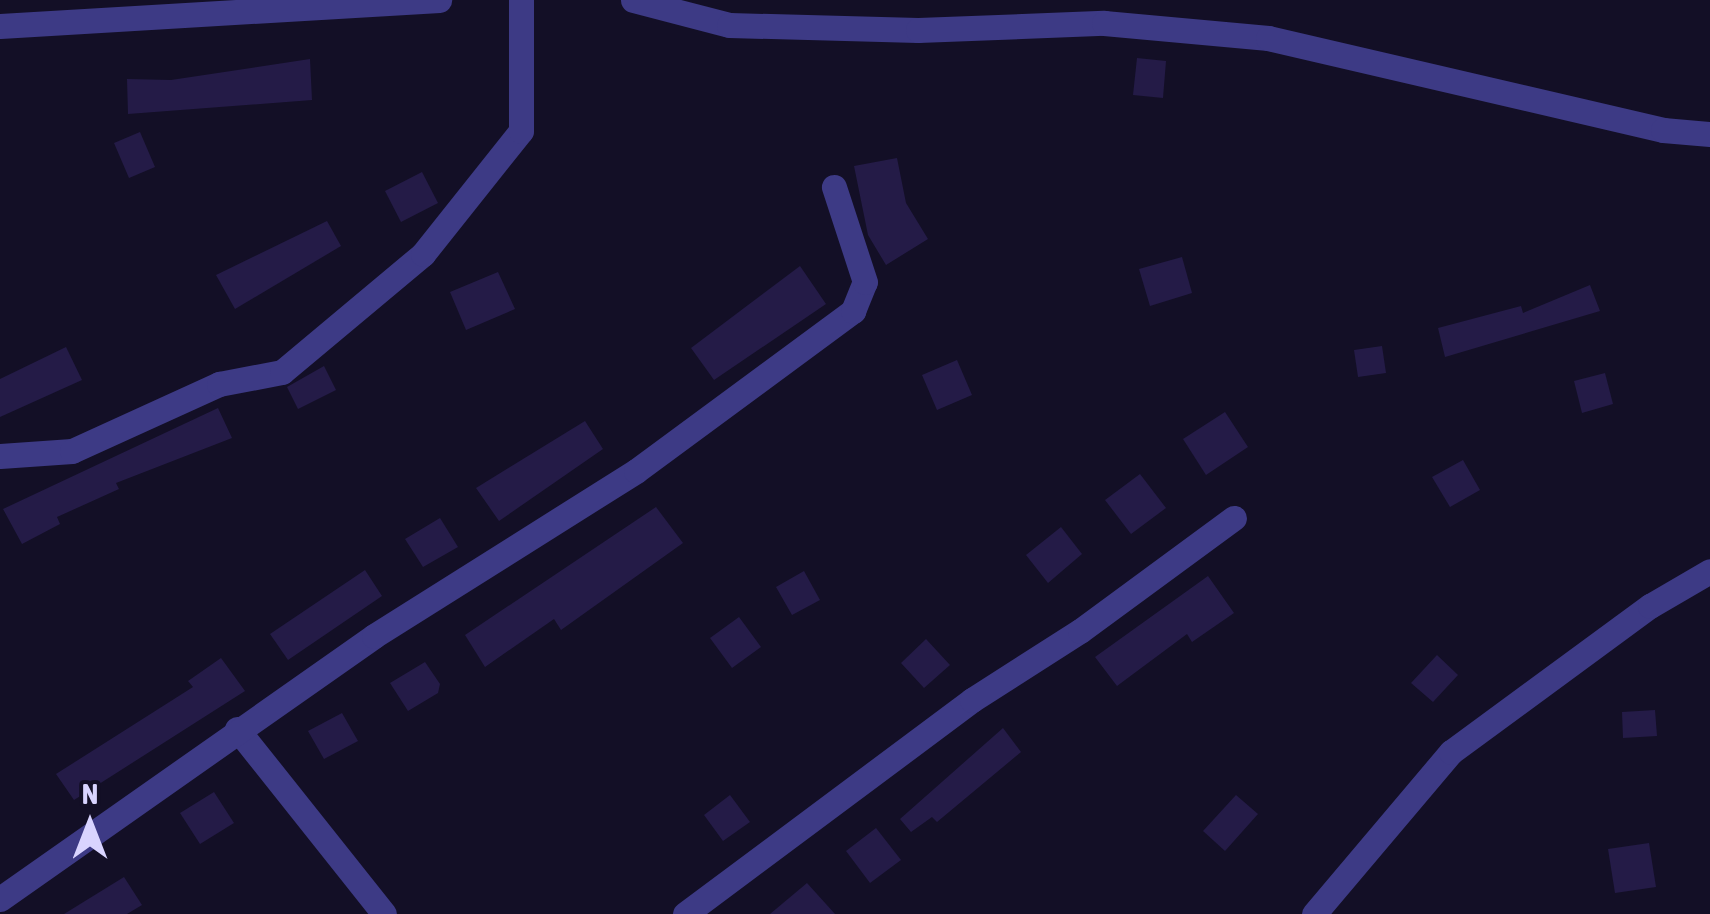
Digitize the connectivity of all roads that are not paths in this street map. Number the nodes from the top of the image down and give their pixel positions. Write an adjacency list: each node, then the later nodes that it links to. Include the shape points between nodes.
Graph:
1 (439, 0): 4 (street)
2 (520, 0): 7 (street, via 521,130 423,254 282,372 219,384 72,451)
3 (634, 0): 5 (street, via 730,25 918,30 1066,22 1268,38 1663,130)
4 (0, 26)
5 (1710, 134)
6 (834, 187): 10 (street, via 864,282 853,310 636,472)
7 (0, 456)
8 (1234, 518): 13 (street, via 972,700)
9 (1710, 571): 14 (street, via 1650,606 1451,752)
10 (237, 729): 11 (street); 12 (street)
11 (0, 900)
12 (384, 914)
13 (685, 914)
14 (1314, 914)

